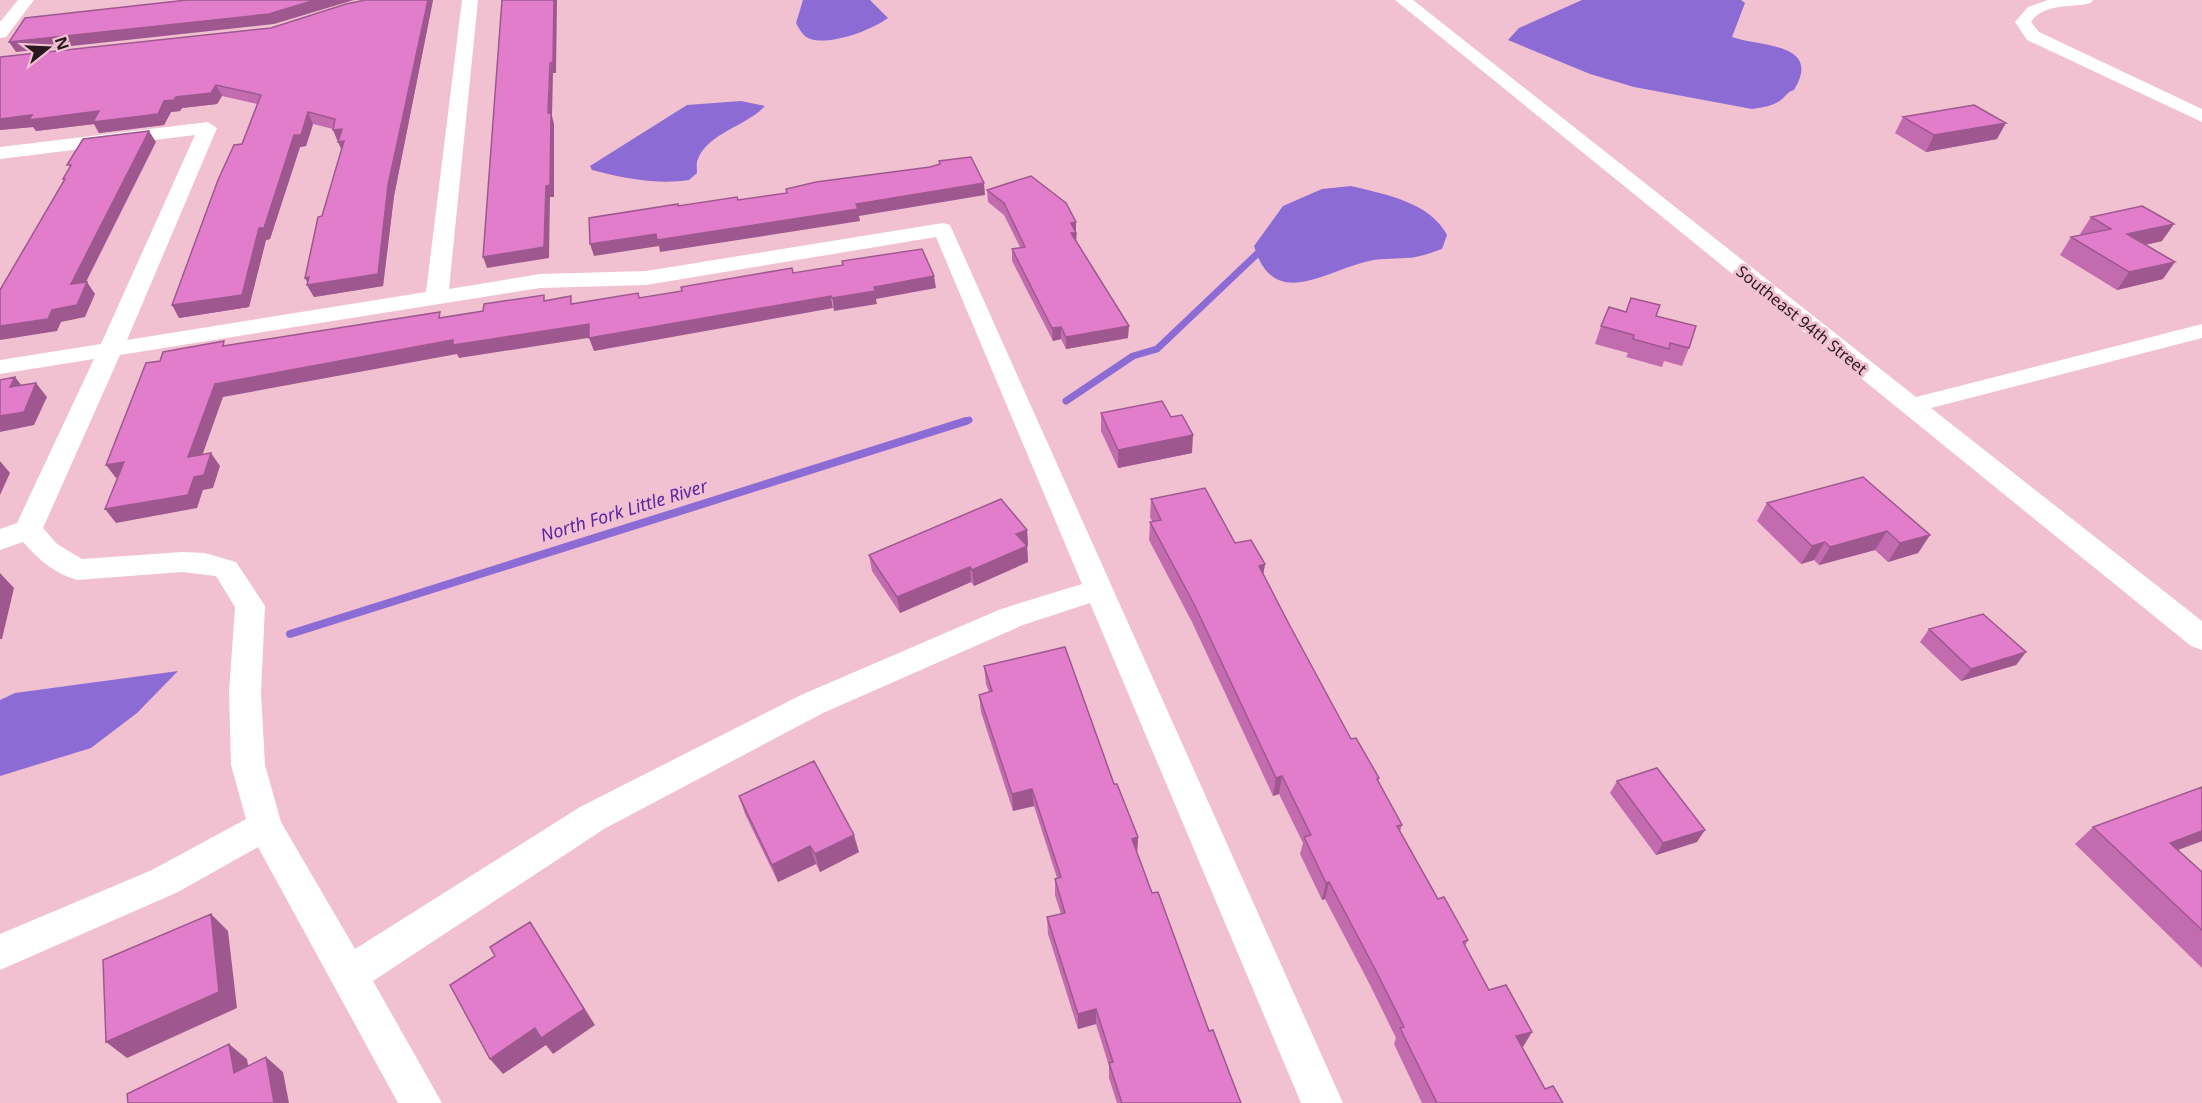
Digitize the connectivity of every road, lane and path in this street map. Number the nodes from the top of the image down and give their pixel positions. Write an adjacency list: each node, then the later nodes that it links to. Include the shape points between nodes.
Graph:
1 (26, 0): 5 (street)
2 (470, 0): 10 (street)
3 (1403, 0): 14 (street, Southeast 94th Street)
4 (2085, 0): 7 (street, via 2031,11 2023,22 2025,28 2034,36)
5 (0, 33)
6 (2202, 98): 7 (street)
7 (2175, 103): 8 (street)
8 (2202, 116)
9 (0, 153): 12 (street, via 208,128)
10 (437, 297): 12 (street); 16 (street, via 540,281 646,278 943,229)
11 (2202, 331): 14 (street)
12 (108, 350): 13 (street); 15 (street, via 97,380)
13 (0, 367)
14 (1910, 406): 17 (street, Southeast 94th Street)
15 (14, 535): 18 (street, via 77,570 182,562 226,568 250,606 245,693 248,765)
16 (1099, 589): 20 (street, via 1012,617 812,704 592,818); 22 (street)
17 (2202, 638)
18 (265, 826): 19 (street, via 165,881); 20 (street)
19 (0, 952)
20 (350, 974): 21 (street)
21 (421, 1103)
22 (1322, 1103)

